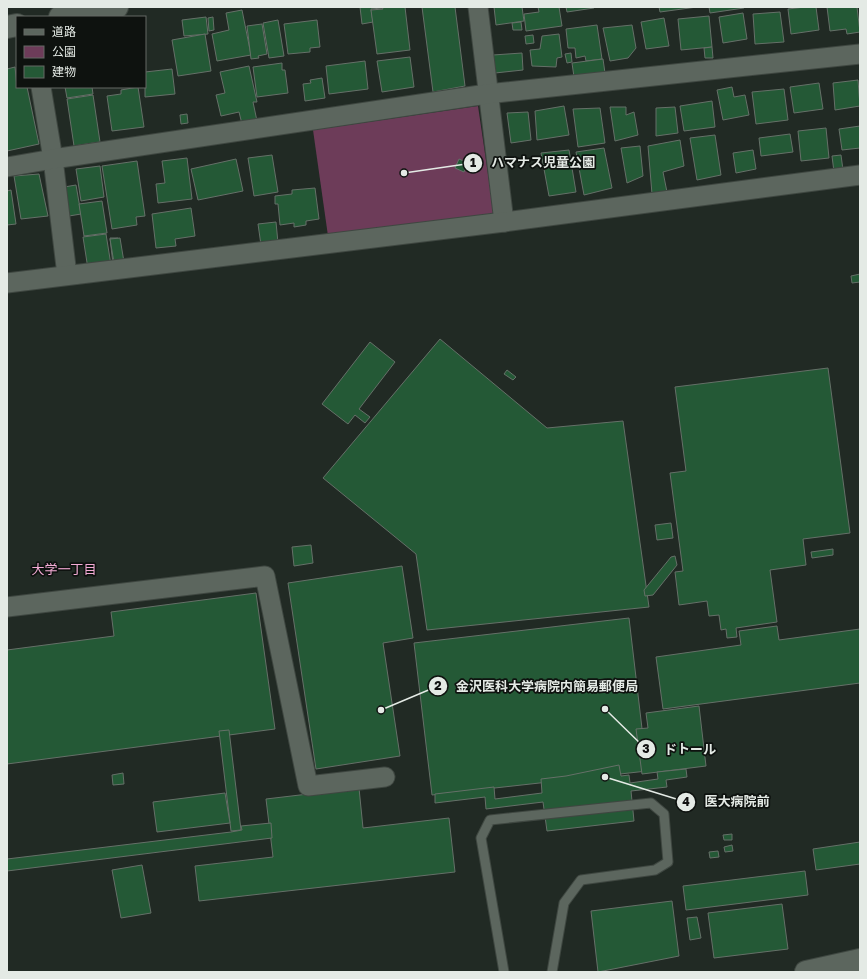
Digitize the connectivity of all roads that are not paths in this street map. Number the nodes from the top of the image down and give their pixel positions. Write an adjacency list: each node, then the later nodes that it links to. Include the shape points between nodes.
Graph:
1 (117, 7): 3 (street)
2 (478, 7): 6 (street)
3 (66, 16)
4 (860, 54): 6 (street)
5 (41, 88): 7 (street)
6 (488, 94): 7 (street); 10 (street)
7 (53, 159): 8 (street); 11 (street)
8 (7, 167)
9 (860, 175): 10 (street)
10 (504, 222): 11 (street)
11 (67, 275): 12 (street)
12 (7, 283)
13 (7, 607): 14 (street, via 265,576 308,786)
14 (385, 778)
15 (860, 960): 18 (street)
16 (504, 972): 17 (lane, via 481,838 490,820 651,803 664,814 668,862 655,870 581,880 564,903)
17 (552, 972)
18 (806, 972)

